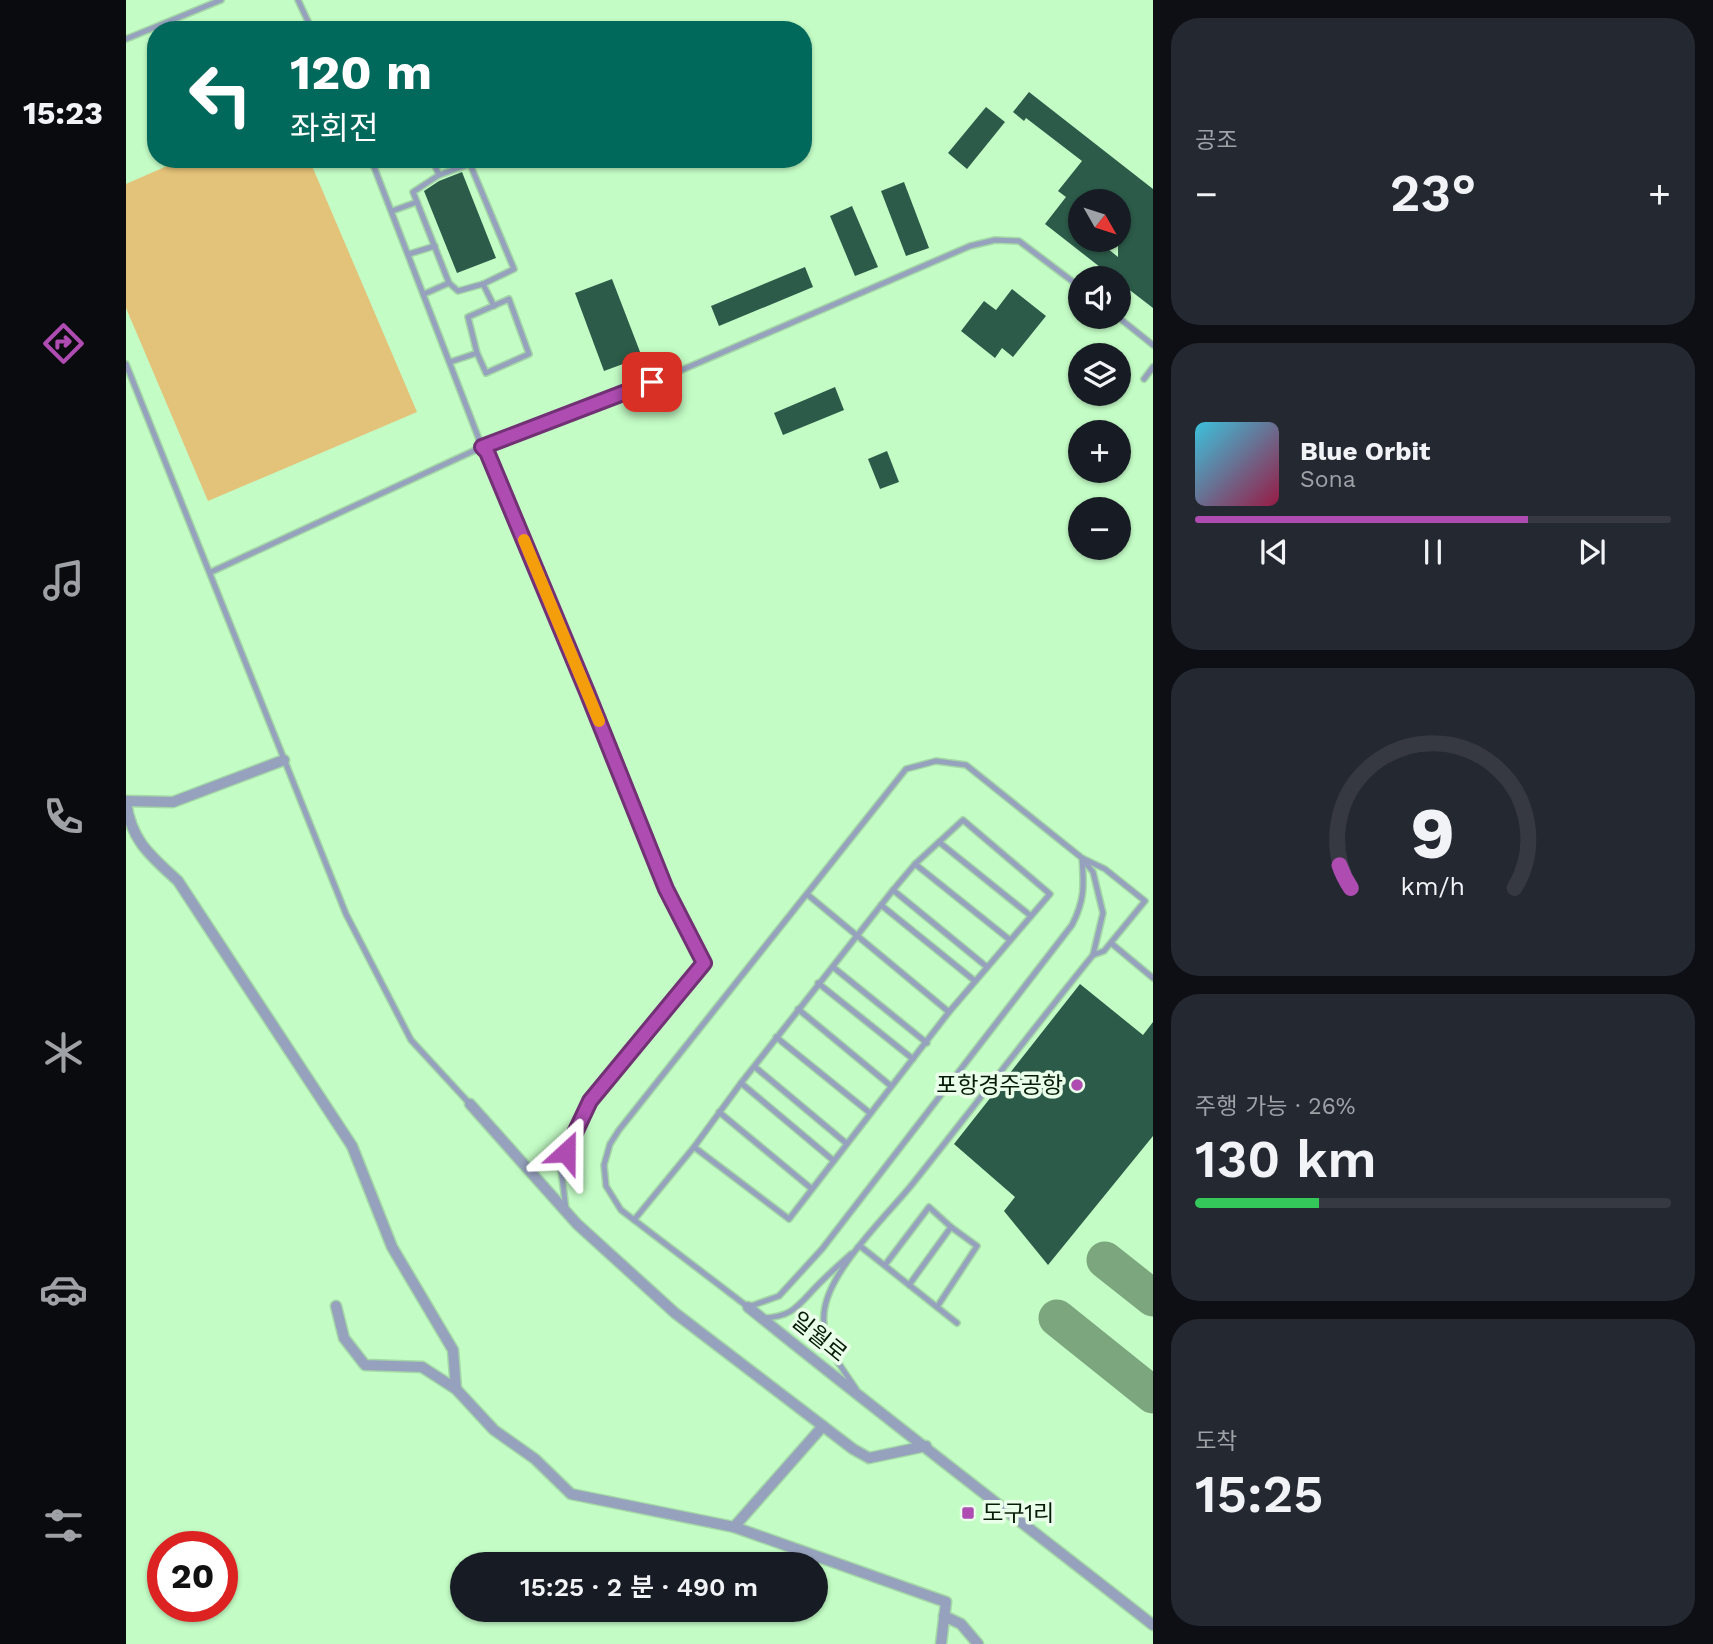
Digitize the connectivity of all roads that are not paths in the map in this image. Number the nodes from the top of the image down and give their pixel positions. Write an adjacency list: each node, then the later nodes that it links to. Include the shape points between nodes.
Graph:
1 (221, 0): 3 (lane)
2 (298, 0): 4 (lane)
3 (170, 21)
4 (308, 21)
5 (147, 30): 6 (lane)
6 (126, 39)
7 (374, 168): 13 (lane)
8 (436, 168): 11 (lane)
9 (459, 168): 11 (lane)
10 (472, 168): 18 (lane, via 514,269)
11 (439, 175): 12 (lane, via 413,192)
12 (417, 202): 13 (lane); 14 (lane)
13 (391, 211): 15 (lane)
14 (435, 246): 15 (lane); 17 (lane)
15 (409, 254): 19 (lane)
16 (1068, 278): 28 (lane, via 1019,241 980,243 677,372)
17 (449, 283): 18 (lane, via 458,291); 19 (lane)
18 (483, 284): 20 (lane)
19 (424, 295): 24 (lane)
20 (495, 306): 23 (lane, via 468,317); 23 (lane, via 509,299 529,354 486,373)
21 (1131, 327): 22 (lane)
22 (1153, 345)
23 (477, 353): 24 (lane)
24 (450, 362): 28 (lane)
25 (126, 364): 29 (lane)
26 (1153, 367): 27 (lane)
27 (1144, 379)
28 (482, 447): 29 (lane); 65 (lane, via 666,889 704,963 590,1101 561,1170)
29 (211, 572): 30 (lane)
30 (284, 760): 31 (street, via 173,802); 58 (lane, via 346,914 411,1040)
31 (126, 801): 76 (street, via 142,847 178,881 352,1146 392,1247 453,1350)
32 (939, 842): 34 (lane); 40 (lane); 40 (lane, via 963,820 1050,894)
33 (1082, 858): 36 (lane, via 966,765 936,761 906,769); 37 (lane); 44 (lane, via 1093,872 1103,912); 72 (lane, via 1082,906 1072,925 805,1269 779,1296)
34 (915, 864): 35 (lane); 42 (lane)
35 (892, 890): 38 (lane); 46 (lane)
36 (808, 895): 41 (lane); 66 (lane, via 610,1144 604,1166 606,1186 621,1210)
37 (1145, 901): 39 (lane); 43 (lane)
38 (881, 905): 41 (lane); 48 (lane)
39 (1153, 906)
40 (1031, 916): 42 (lane)
41 (856, 936): 45 (lane); 51 (lane)
42 (1010, 940): 46 (lane)
43 (1111, 943): 44 (lane); 47 (lane)
44 (1093, 955): 68 (lane)
45 (833, 967): 49 (lane); 53 (lane)
46 (987, 967): 48 (lane)
47 (1153, 978)
48 (975, 981): 51 (lane)
49 (818, 983): 50 (lane); 54 (lane)
50 (797, 1009): 52 (lane); 57 (lane)
51 (948, 1012): 53 (lane)
52 (776, 1037): 55 (lane); 60 (lane)
53 (927, 1043): 54 (lane)
54 (913, 1059): 57 (lane)
55 (755, 1067): 56 (lane); 61 (lane)
56 (741, 1083): 59 (lane); 63 (lane)
57 (891, 1086): 60 (lane)
58 (470, 1104): 65 (street)
59 (719, 1112): 62 (lane); 64 (lane)
60 (870, 1113): 61 (lane)
61 (846, 1143): 63 (lane)
62 (694, 1147): 64 (lane, via 789,1219); 66 (lane)
63 (834, 1161): 64 (lane)
64 (812, 1189)
65 (566, 1213): 78 (street, via 675,1313)
66 (635, 1220): 72 (lane)
67 (951, 1227): 69 (lane, via 929,1207); 70 (lane); 73 (lane, via 977,1246)
68 (860, 1246): 69 (lane); 74 (lane, via 800,1305 777,1318); 77 (lane, via 834,1281 824,1312 827,1344)
69 (885, 1265): 70 (lane)
70 (909, 1285): 73 (lane)
71 (336, 1306): 76 (street, via 344,1338 365,1365 422,1367)
72 (748, 1307): 74 (street, 일월로)
73 (937, 1307): 75 (lane)
74 (762, 1318): 77 (street, 일월로)
75 (957, 1323)
76 (456, 1389): 80 (street, via 494,1430 535,1459 571,1494)
77 (863, 1399): 79 (street, 일월로)
78 (823, 1426): 79 (street, via 869,1458); 80 (street)
79 (926, 1446): 82 (street, 일월로)
80 (734, 1527): 81 (street, via 946,1602)
81 (944, 1616): 83 (street); 84 (street, via 961,1624)
82 (1153, 1625)
83 (941, 1644)
84 (978, 1644)

